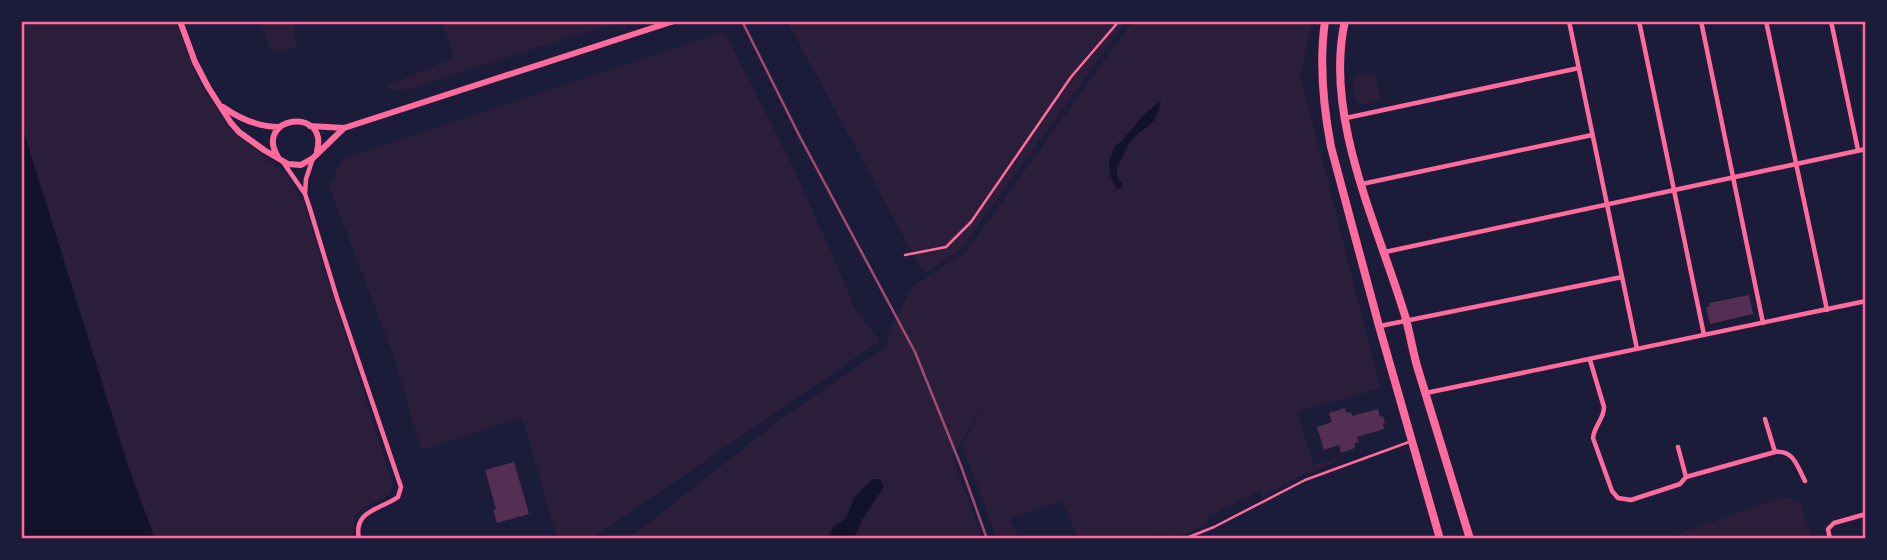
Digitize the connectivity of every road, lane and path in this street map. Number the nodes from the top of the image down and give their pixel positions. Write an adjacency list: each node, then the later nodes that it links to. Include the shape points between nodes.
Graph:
1 (180, 21): 14 (street, via 195,62)
2 (674, 21): 18 (street)
3 (1119, 21): 31 (lane, via 1071,77 971,222 946,247)
4 (1325, 21): 37 (highway, via 1325,116)
5 (1388, 21): 6 (street)
6 (1423, 21)
7 (1569, 21): 13 (street)
8 (1639, 21): 27 (street)
9 (1701, 21): 25 (street)
10 (1766, 21): 24 (street)
11 (1831, 21): 21 (street)
12 (1347, 22): 15 (highway, via 1339,68)
13 (1579, 68): 15 (street); 19 (street)
14 (222, 106): 17 (street, via 249,121); 23 (street, via 239,132)
15 (1345, 118): 26 (highway)
16 (310, 126): 17 (street, via 293,121); 18 (street); 22 (street, via 318,139)
17 (280, 127): 23 (street, via 273,146)
18 (344, 128): 22 (street)
19 (1592, 135): 26 (street); 29 (street)
20 (1866, 149): 21 (street)
21 (1858, 150): 24 (street)
22 (314, 156): 23 (street, via 294,166); 28 (street)
23 (280, 160): 28 (street)
24 (1796, 164): 25 (street); 34 (street)
25 (1733, 177): 27 (street); 36 (street)
26 (1362, 184): 30 (highway)
27 (1674, 190): 29 (street); 38 (street)
28 (305, 194): 49 (street, via 401,487 398,497 369,510 361,519)
29 (1607, 205): 30 (street); 32 (street)
30 (1384, 252): 35 (highway)
31 (905, 255)
32 (1622, 277): 35 (street); 39 (street)
33 (1866, 301): 34 (street)
34 (1827, 310): 36 (street)
35 (1406, 321): 37 (street); 41 (highway)
36 (1763, 324): 38 (street)
37 (1379, 326): 43 (highway)
38 (1704, 335): 39 (street)
39 (1637, 349): 40 (street)
40 (1590, 360): 41 (street); 46 (street, via 1604,407 1593,438 1612,491 1618,498 1631,500 1680,484)
41 (1426, 393): 52 (highway)
42 (1765, 419): 45 (street)
43 (1413, 441): 50 (lane, via 1305,480); 51 (highway)
44 (1678, 447): 46 (street)
45 (1774, 452): 46 (street); 47 (street, via 1790,454)
46 (1686, 477)
47 (1805, 481)
48 (1866, 514): 53 (street, via 1834,523 1828,529)
49 (359, 539)
50 (1185, 539)
51 (1440, 539)
52 (1470, 539)
53 (1830, 539)

